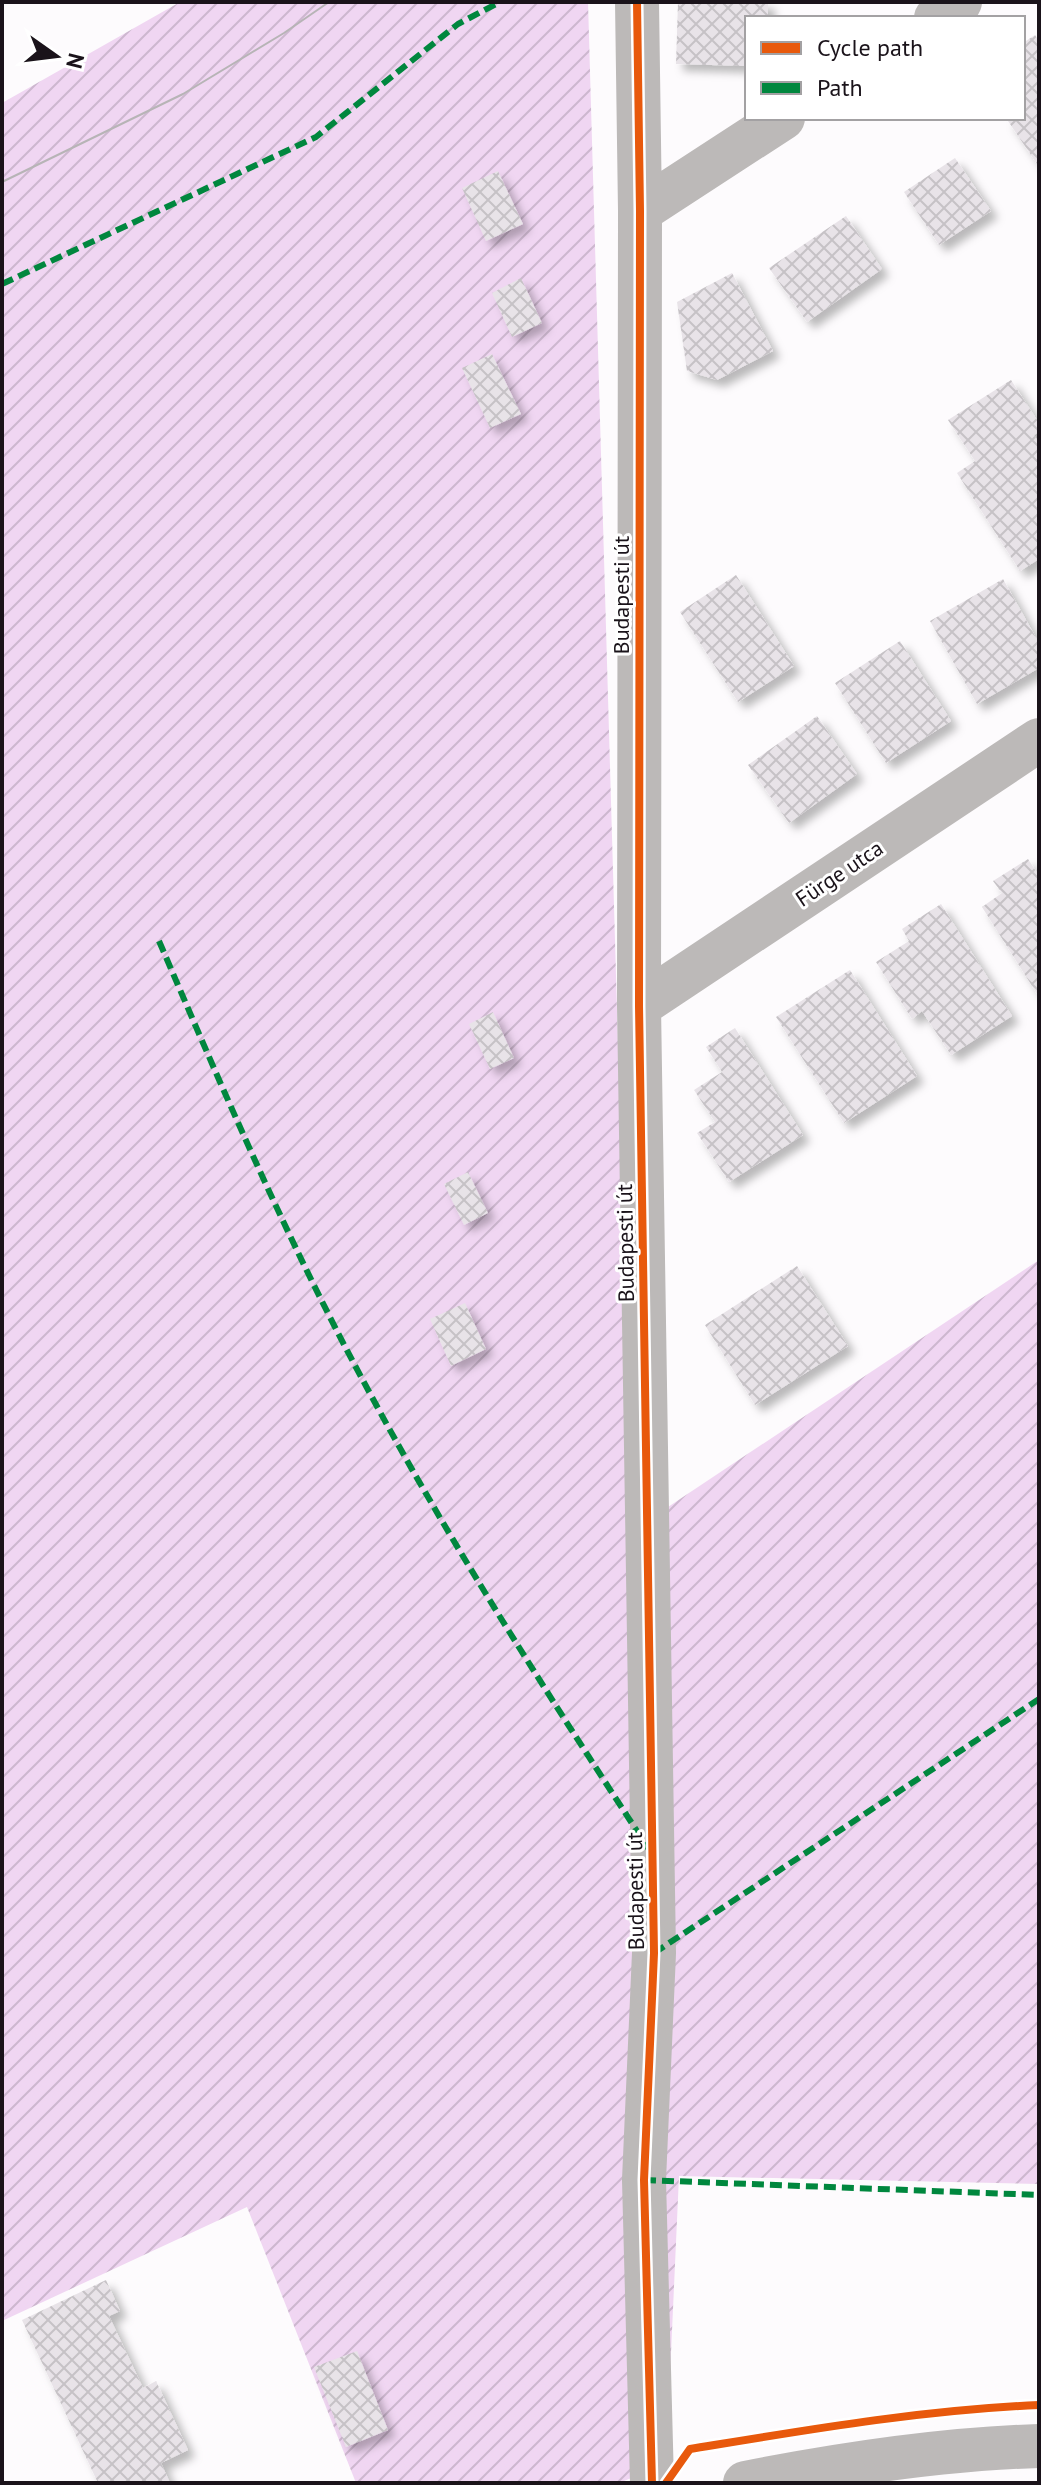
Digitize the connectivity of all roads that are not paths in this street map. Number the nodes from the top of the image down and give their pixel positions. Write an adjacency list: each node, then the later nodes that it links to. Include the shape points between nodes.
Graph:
1 (637, 2): 5 (street, Budapesti út)
2 (960, 2): 3 (street)
3 (939, 16)
4 (780, 120): 5 (street)
5 (640, 211): 7 (street, Budapesti út)
6 (1039, 740): 7 (street, Fürge utca)
7 (639, 1006): 9 (street, Budapesti út, via 654,1939 644,2180)
8 (1039, 2446): 10 (street, via 911,2456)
9 (652, 2483)
10 (745, 2483)

